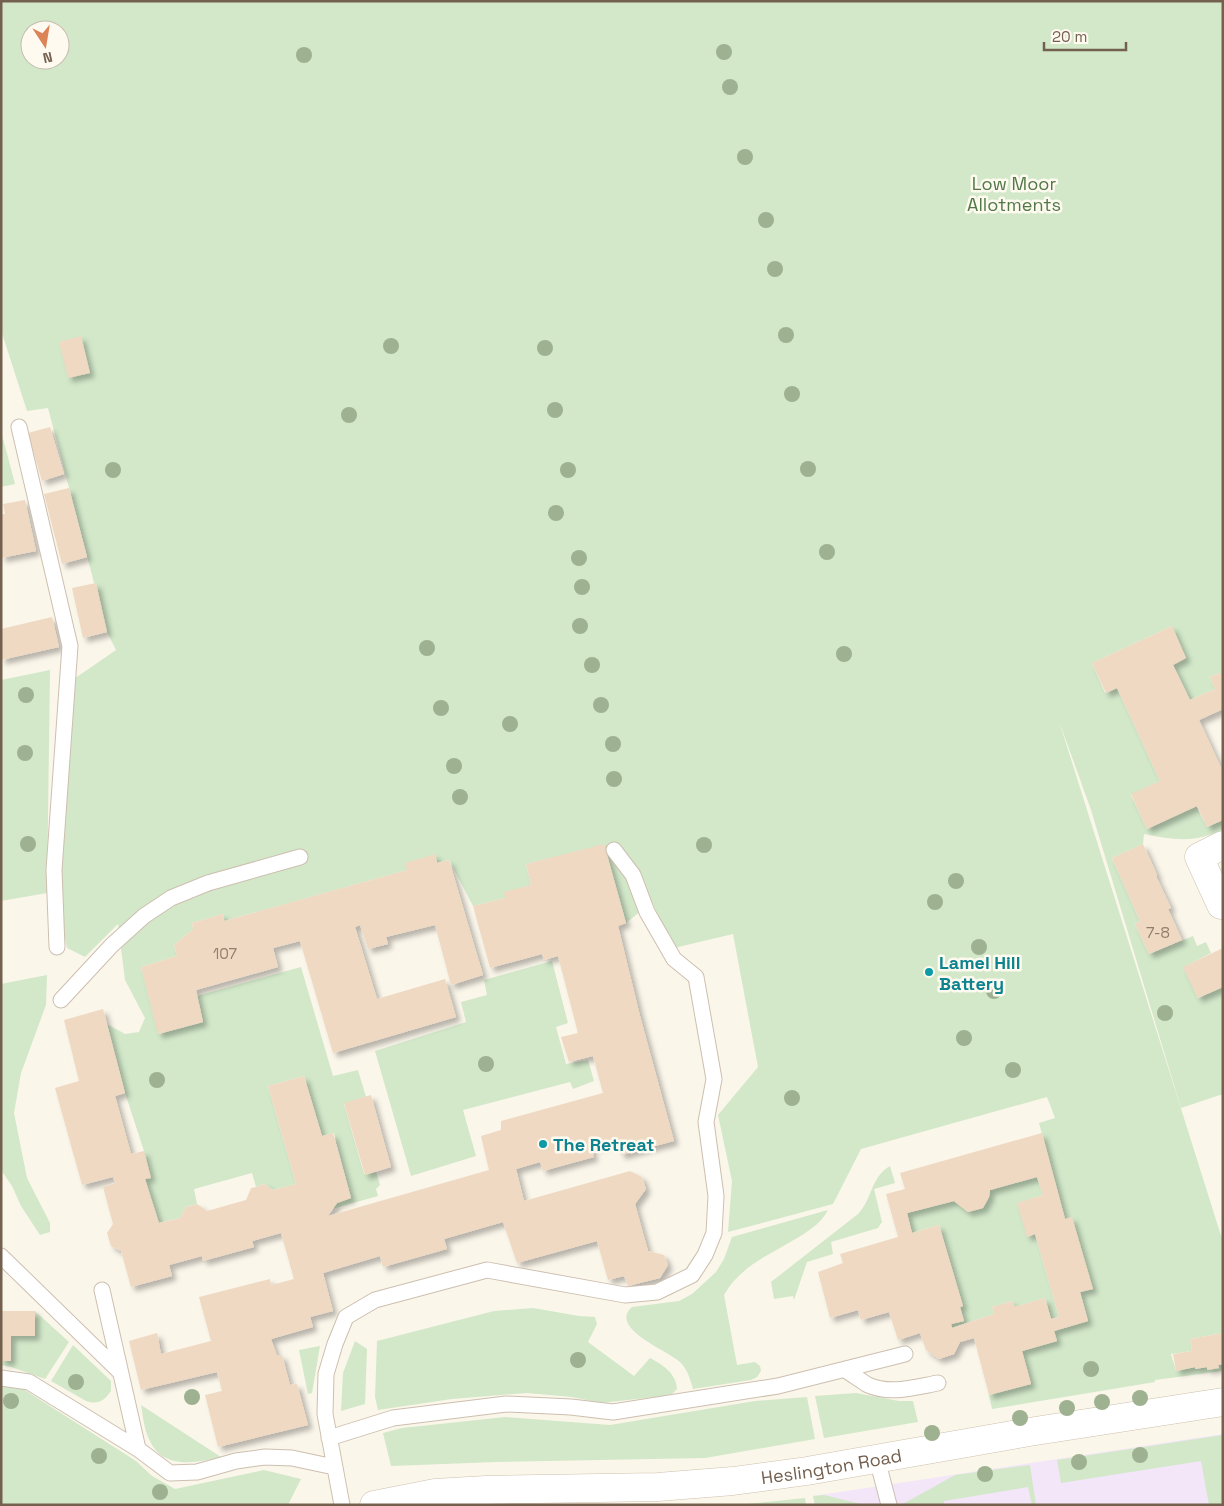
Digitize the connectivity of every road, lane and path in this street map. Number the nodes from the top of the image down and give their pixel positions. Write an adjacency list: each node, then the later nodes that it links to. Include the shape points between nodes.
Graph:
1 (19, 427): 6 (lane, via 70,646 54,870)
2 (1223, 845): 5 (street, via 1199,857)
3 (614, 850): 16 (lane, via 633,875 647,912 674,959 696,977 714,1079 706,1122 716,1196 714,1233 705,1255 692,1275 657,1292 625,1295 487,1270 375,1300 346,1317 335,1344 326,1374 325,1414)
4 (300, 857): 7 (lane, via 208,883 171,898 144,916 112,945)
5 (1220, 905)
6 (58, 947)
7 (61, 1000)
8 (1, 1256): 12 (lane)
9 (102, 1290): 12 (lane)
10 (905, 1354): 11 (lane)
11 (845, 1370): 14 (lane, via 869,1385 887,1390); 16 (lane, via 778,1386 613,1412 506,1404 442,1411 393,1418)
12 (120, 1372): 17 (lane)
13 (1, 1378): 17 (lane, via 30,1382)
14 (938, 1383)
15 (1223, 1402): 18 (street, Heslington Road)
16 (329, 1438): 19 (lane)
17 (138, 1449): 19 (lane, via 170,1473 197,1472 265,1457 292,1458)
18 (878, 1459): 21 (street, Heslington Road, via 704,1484 435,1493); 22 (lane)
19 (334, 1467): 20 (lane)
20 (342, 1505)
21 (374, 1505)
22 (889, 1505)

